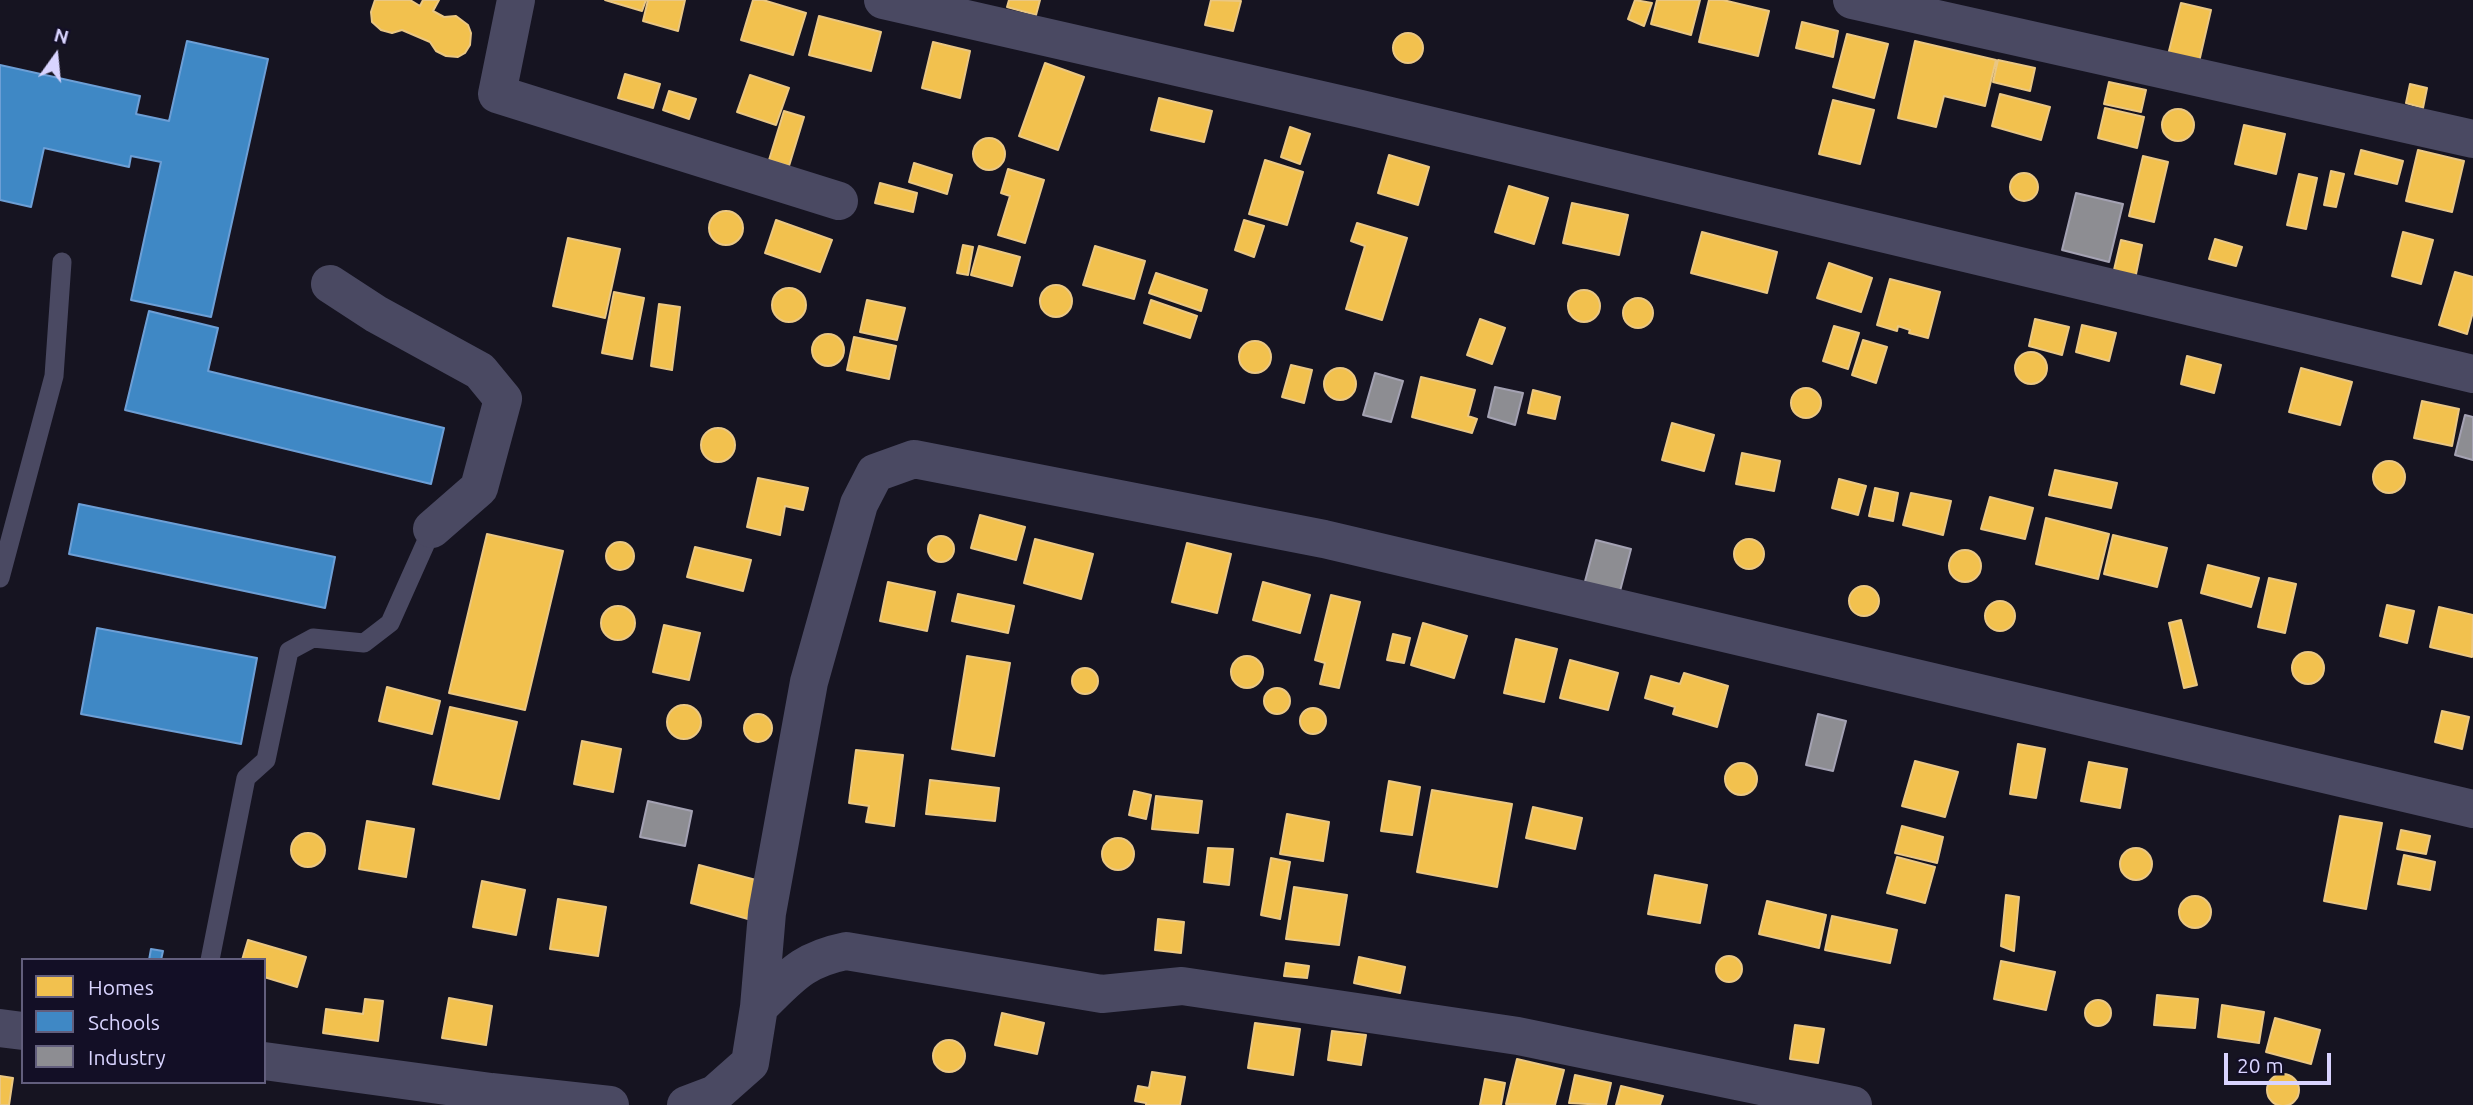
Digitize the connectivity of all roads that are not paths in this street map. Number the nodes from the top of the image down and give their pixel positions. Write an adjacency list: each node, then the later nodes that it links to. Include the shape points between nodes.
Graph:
1 (516, 0): 5 (street, via 497,94)
2 (883, 0): 8 (street)
3 (1852, 0): 4 (street)
4 (2473, 139)
5 (839, 201)
6 (62, 262): 10 (lane, via 54,376)
7 (330, 284): 9 (street, via 480,371 503,398 479,488)
8 (2473, 374)
9 (432, 529): 12 (lane, via 390,623 364,643 313,638 289,651 265,760 246,778)
10 (0, 578)
11 (2473, 808): 13 (street, via 1324,539 914,459 875,473 859,504 809,682 767,914)
12 (210, 958)
13 (759, 1007): 18 (street, via 750,1063 715,1094); 19 (street, via 800,967 846,951 1102,994 1182,986 1518,1036)
14 (0, 1028): 15 (street)
15 (21, 1031)
16 (266, 1061): 17 (street)
17 (610, 1105)
18 (687, 1105)
19 (1853, 1105)

